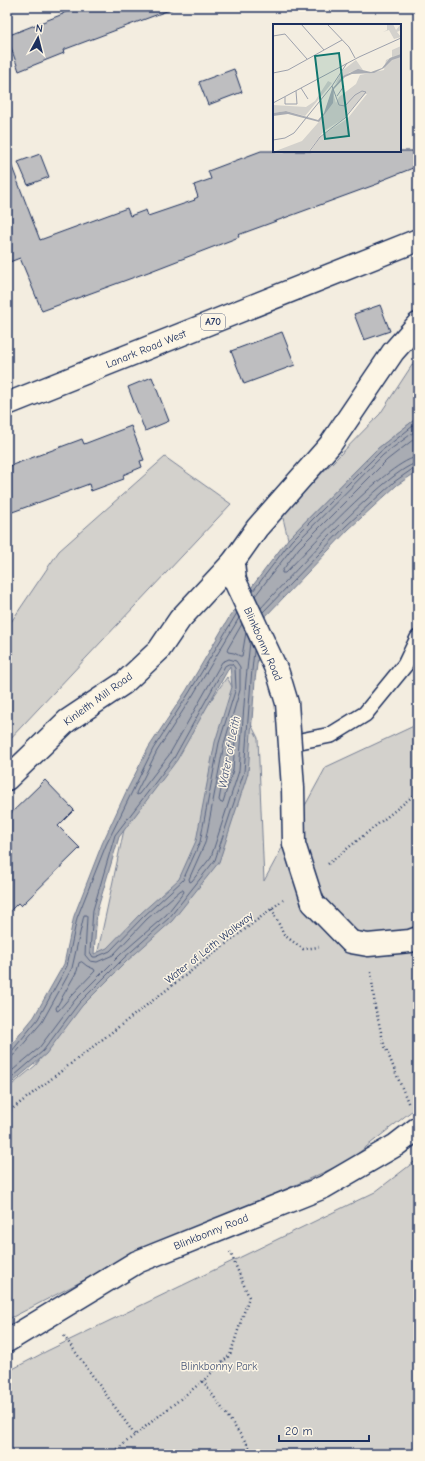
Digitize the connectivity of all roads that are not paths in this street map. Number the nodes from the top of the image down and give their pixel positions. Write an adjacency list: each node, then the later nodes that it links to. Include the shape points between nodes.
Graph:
1 (418, 240): 3 (street, Lanark Road West / A70)
2 (418, 324): 4 (street, via 393,352 330,445 257,528)
3 (7, 404)
4 (234, 572): 6 (street, Blinkbonny Road, bridge, via 278,673 287,703); 7 (street, Kinleith Mill Road, via 180,619 159,650 124,683 67,721)
5 (418, 638): 6 (lane, via 405,665 365,714 331,735)
6 (290, 743): 8 (street, Blinkbonny Road, bridge, via 294,844 313,903 351,942 368,946)
7 (7, 779)
8 (418, 938)
9 (418, 1128): 10 (street, Blinkbonny Road, via 396,1145 324,1187 137,1262)
10 (7, 1340)

